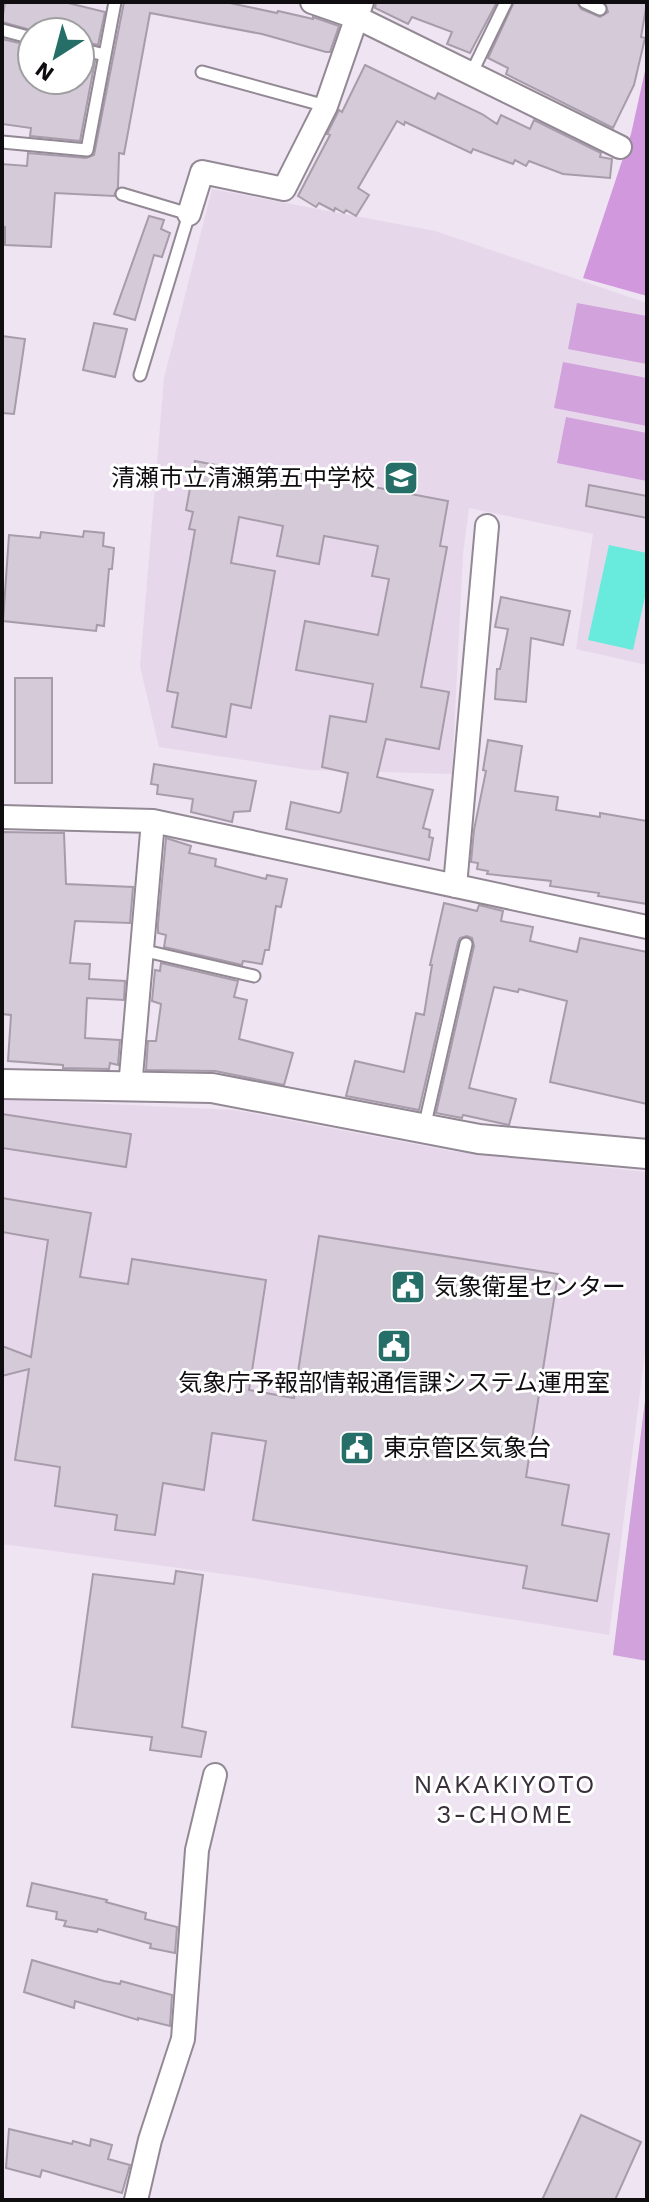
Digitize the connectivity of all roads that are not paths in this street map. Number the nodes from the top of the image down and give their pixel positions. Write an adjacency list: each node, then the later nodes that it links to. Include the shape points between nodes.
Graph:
1 (115, 2): 8 (lane)
2 (312, 2): 6 (street)
3 (506, 2): 10 (lane)
4 (585, 2): 5 (lane)
5 (600, 9)
6 (360, 10): 10 (street); 11 (street)
7 (96, 53): 8 (lane)
8 (105, 55): 12 (lane, via 87,150)
9 (202, 72): 11 (lane)
10 (472, 72): 13 (street)
11 (326, 106): 15 (street, via 284,189 202,172)
12 (2, 142)
13 (620, 147)
14 (122, 194): 15 (lane)
15 (189, 214): 16 (lane)
16 (140, 375)
17 (487, 526): 20 (street)
18 (2, 817): 19 (street)
19 (153, 821): 20 (street); 23 (street)
20 (455, 886): 21 (street)
21 (647, 927)
22 (466, 944): 27 (lane)
23 (141, 950): 24 (lane); 26 (street)
24 (254, 976)
25 (2, 1084): 26 (street)
26 (130, 1088): 27 (street, via 212,1088)
27 (423, 1129): 28 (street)
28 (647, 1154)
29 (215, 1775): 30 (street, via 197,1850 183,2039)
30 (136, 2200)

